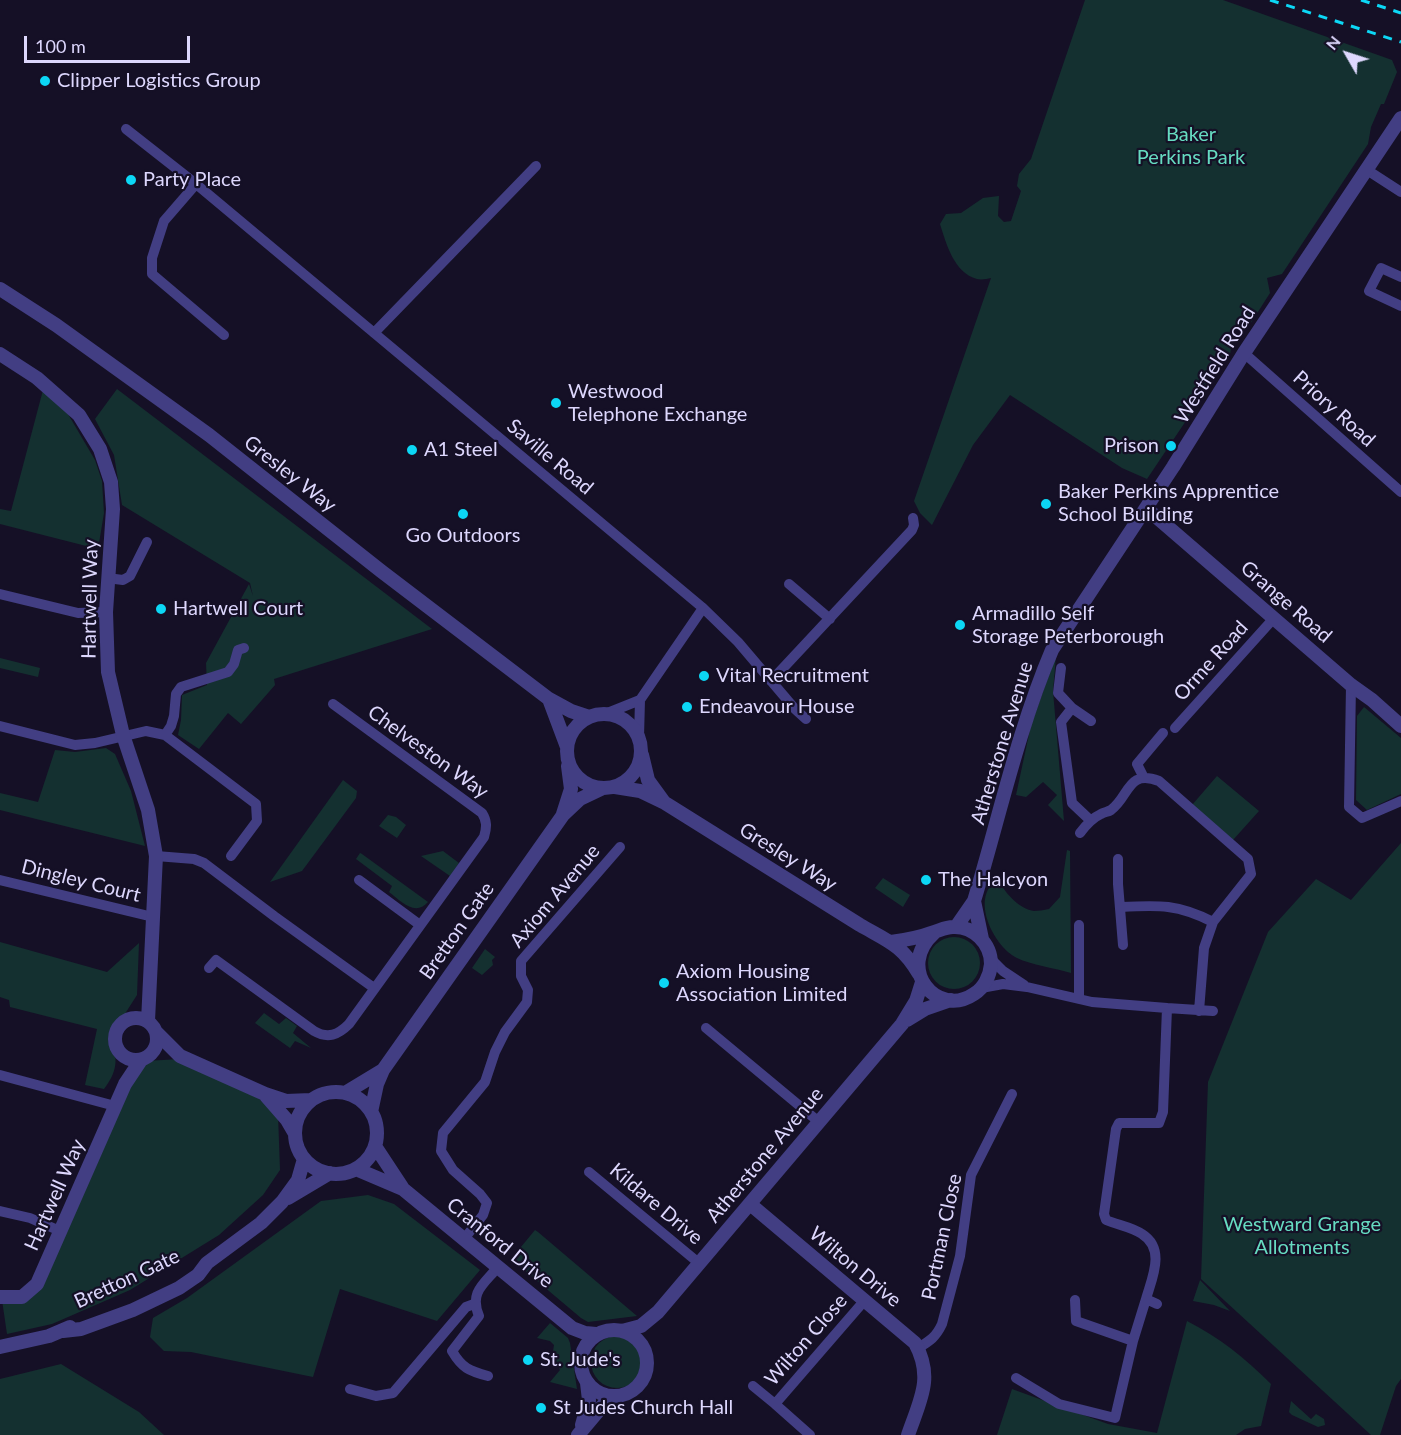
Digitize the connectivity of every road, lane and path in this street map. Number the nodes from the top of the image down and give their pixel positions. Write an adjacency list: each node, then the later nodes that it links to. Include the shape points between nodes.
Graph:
1 (1401, 118): 4 (street, Westfield Road)
2 (126, 129): 5 (street, Saville Road)
3 (536, 166): 10 (street)
4 (1367, 170): 6 (street); 12 (street, Westfield Road)
5 (196, 184): 10 (street, Saville Road); 11 (street, via 164,221 152,258 152,274)
6 (1401, 192)
7 (1401, 278): 9 (street, via 1381,268 1369,291)
8 (0, 288): 30 (street, Gresley Way, via 209,435)
9 (1401, 306)
10 (374, 333): 21 (street, Saville Road)
11 (224, 335)
12 (1244, 353): 14 (street, Priory Road); 15 (street, Westfield Road)
13 (0, 354): 18 (street, Hartwell Way, via 64,400 79,415 100,449 111,482 113,509)
14 (1401, 492)
15 (1146, 507): 23 (street, Grange Road); 25 (street, Westfield Road)
16 (913, 518): 24 (street, via 912,530)
17 (147, 542): 18 (street, via 130,576 123,580)
18 (107, 578): 22 (street, Hartwell Way)
19 (789, 584): 24 (street)
20 (0, 594): 22 (street, via 78,613)
21 (703, 608): 28 (street, Saville Road); 31 (street)
22 (106, 612): 42 (street, Hartwell Way, via 108,672)
23 (1274, 618): 29 (street, Grange Road); 40 (street, Orme Road)
24 (830, 619): 28 (street)
25 (1062, 634): 61 (street, Atherstone Avenue, via 1040,678)
26 (238, 649): 43 (street, via 228,672 181,687)
27 (1061, 668): 33 (street, via 1058,693)
28 (771, 681): 36 (street, Saville Road)
29 (1351, 685): 39 (street, Grange Road); 50 (street, via 1349,807 1362,818)
30 (549, 699): 35 (street, Gresley Way); 45 (street)
31 (640, 700): 34 (street); 44 (street)
32 (333, 704): 65 (street, Chelveston Way, via 473,806 486,820 487,829 480,843)
33 (1072, 708): 37 (street); 53 (street, via 1061,723 1072,803)
34 (604, 714): 35 (street); 44 (street, via 625,720)
35 (589, 717): 45 (street, via 570,734)
36 (806, 719)
37 (1091, 721)
38 (0, 726): 42 (street, via 75,746)
39 (1401, 726)
40 (1175, 728)
41 (1163, 733): 48 (street, via 1137,764)
42 (123, 735): 43 (street, via 146,731); 56 (street, Hartwell Way, via 148,810)
43 (165, 735): 57 (street, via 256,804 257,821)
44 (639, 737): 46 (street)
45 (567, 747): 47 (street)
46 (642, 753): 49 (street, via 634,774 626,782); 51 (street, Gresley Way, via 648,780)
47 (568, 764): 49 (street, via 590,787); 52 (street, Bretton Gate, via 571,789)
48 (1144, 778): 53 (street, via 1130,784 1111,810); 64 (street, via 1159,781 1248,858 1251,874)
49 (608, 788): 51 (street, Gresley Way, via 640,791); 52 (street, Bretton Gate, via 580,799)
50 (1401, 801)
51 (665, 803): 70 (street, Gresley Way)
52 (563, 815): 92 (street, Bretton Gate)
53 (1090, 820): 54 (street)
54 (1080, 833)
55 (620, 847): 113 (street, Axiom Avenue, via 521,961 527,1002 505,1032 485,1082 443,1133 441,1151 453,1170 487,1203 483,1215)
56 (156, 856): 63 (street, Hartwell Way); 76 (street, via 204,863)
57 (231, 856)
58 (1118, 859): 62 (street)
59 (0, 880): 63 (street, Dingley Court)
60 (358, 880): 65 (street)
61 (974, 901): 67 (street, Atherstone Avenue); 69 (street, Atherstone Avenue)
62 (1121, 907): 64 (street, via 1179,908); 71 (street)
63 (153, 917): 78 (street, Hartwell Way)
64 (1213, 922): 82 (street, via 1204,948)
65 (420, 925): 76 (street, Chelveston Way)
66 (1079, 925): 79 (street)
67 (956, 927): 68 (street); 69 (street)
68 (933, 933): 70 (street); 74 (street, via 920,951 917,963)
69 (982, 939): 72 (street)
70 (891, 942): 74 (street, Gresley Way, via 909,957)
71 (1124, 945)
72 (991, 959): 75 (street); 77 (street)
73 (210, 968): 76 (street, Chelveston Way, via 216,960 321,1035 337,1034 349,1024)
74 (921, 978): 80 (street, via 930,991); 86 (street, Atherstone Avenue, via 916,1001)
75 (1027, 987): 77 (street, via 1003,984); 79 (street)
76 (375, 988)
77 (981, 988): 80 (street, via 973,995)
78 (148, 993): 84 (street); 85 (street, Hartwell Way)
79 (1079, 999): 81 (street)
80 (951, 1000): 86 (street, Atherstone Avenue, via 925,1009)
81 (1167, 1008): 82 (street); 124 (street, via 1163,1112 1159,1122 1119,1123 1104,1214 1106,1220 1143,1234 1154,1245 1157,1258 1152,1301)
82 (1199, 1011): 83 (street)
83 (1213, 1011)
84 (127, 1019): 85 (street); 89 (street, via 115,1036)
85 (148, 1021): 88 (street)
86 (902, 1024): 101 (street, Atherstone Avenue)
87 (706, 1028): 101 (street)
88 (157, 1033): 90 (street); 91 (street, via 156,1046)
89 (120, 1053): 91 (street, via 126,1058); 94 (street)
90 (180, 1056): 91 (street); 96 (street)
91 (144, 1058): 94 (street, Hartwell Way)
92 (383, 1070): 95 (street, Bretton Gate); 100 (street, Bretton Gate)
93 (0, 1075): 99 (street)
94 (125, 1084): 99 (street, Hartwell Way)
95 (345, 1093): 98 (street, via 322,1094); 100 (street, via 364,1103)
96 (265, 1094): 98 (street, via 286,1101); 102 (street)
97 (1012, 1094): 127 (street, Portman Close, via 971,1174 960,1256 942,1324 931,1341)
98 (311, 1100): 102 (street, via 299,1116)
99 (115, 1106): 112 (street, Hartwell Way)
100 (371, 1112): 103 (street, via 376,1123)
101 (819, 1122): 110 (street, Atherstone Avenue)
102 (294, 1132): 104 (street)
103 (375, 1146): 105 (street); 108 (street, Cranford Drive)
104 (304, 1159): 107 (street, via 314,1168); 109 (street, Bretton Gate, via 298,1180)
105 (356, 1168): 107 (street); 108 (street, Cranford Drive)
106 (589, 1172): 114 (street, Kildare Drive)
107 (330, 1173): 109 (street, Bretton Gate)
108 (403, 1188): 113 (street, Cranford Drive)
109 (282, 1202): 125 (street, Bretton Gate, via 179,1288 81,1329)
110 (750, 1204): 114 (street, Atherstone Avenue); 117 (street, Wilton Drive)
111 (0, 1211): 112 (street)
112 (60, 1231): 116 (street, Hartwell Way, via 37,1284 22,1297)
113 (464, 1239): 115 (street, Cranford Drive)
114 (700, 1264): 120 (street, Atherstone Avenue)
115 (498, 1267): 119 (street, via 476,1293); 121 (street, Cranford Drive)
116 (0, 1297)
117 (864, 1300): 127 (street, Wilton Drive); 135 (street, Wilton Close)
118 (1075, 1300): 124 (street, via 1072,1325)
119 (474, 1304): 129 (street, via 479,1316 452,1351 460,1364); 133 (street, via 466,1307 393,1393 376,1396)
120 (658, 1312): 122 (street, Atherstone Avenue, via 641,1326); 126 (street, Atherstone Avenue)
121 (572, 1328): 123 (street, Cranford Drive); 128 (street, via 580,1344)
122 (622, 1331): 123 (street, via 611,1329); 126 (street, via 638,1338)
123 (596, 1334): 128 (street, via 587,1343)
124 (1133, 1341): 130 (street, via 1120,1419 1059,1404)
125 (0, 1347)
126 (645, 1348): 134 (street, via 648,1367 639,1386)
127 (918, 1348): 138 (street, Wilton Drive, via 925,1367 924,1383)
128 (581, 1361): 131 (street)
129 (488, 1376)
130 (1016, 1378)
131 (587, 1383): 134 (street); 136 (street, via 589,1400)
132 (753, 1386): 135 (street, Wilton Close)
133 (350, 1389)
134 (610, 1397): 136 (street)
135 (775, 1404): 137 (street, Wilton Close)
136 (579, 1432)
137 (810, 1435)
138 (908, 1435)

